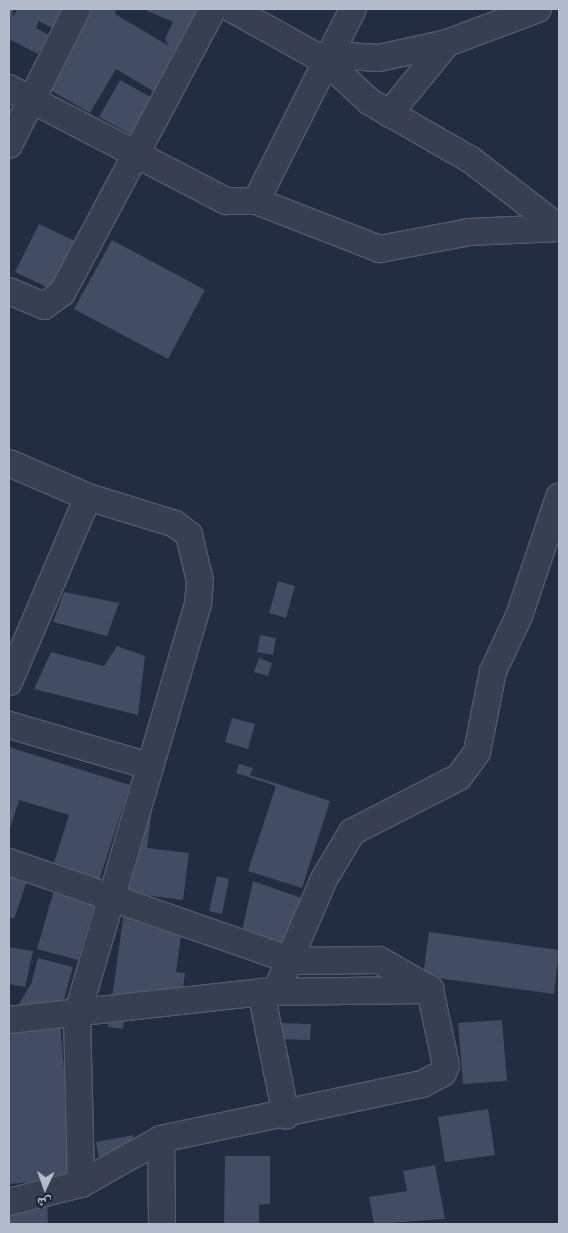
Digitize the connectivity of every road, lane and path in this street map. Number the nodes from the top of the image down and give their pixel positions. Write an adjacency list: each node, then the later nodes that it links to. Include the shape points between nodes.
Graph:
1 (77, 9): 9 (street)
2 (213, 9): 12 (street)
3 (232, 9): 7 (street)
4 (353, 9): 7 (street)
5 (538, 9): 6 (street)
6 (447, 43): 7 (street, via 378,58); 10 (street)
7 (329, 58): 10 (street, via 351,87); 14 (street)
8 (9, 88): 9 (street)
9 (34, 100): 11 (street); 12 (street)
10 (389, 114): 13 (street, via 471,160)
11 (9, 145)
12 (137, 158): 14 (street, via 226,201); 17 (street, via 62,293 44,306)
13 (509, 189): 15 (street); 16 (street)
14 (256, 201): 16 (street, via 380,249 394,249 433,236)
15 (558, 227): 16 (street)
16 (497, 230)
17 (9, 291)
18 (9, 463): 19 (street)
19 (88, 497): 21 (street); 23 (street, via 175,524 189,535 198,557 198,604)
20 (559, 497): 26 (street, via 519,616 493,671 477,752 459,777 352,832 324,879)
21 (9, 682)
22 (9, 725): 23 (street)
23 (149, 766): 25 (street)
24 (9, 862): 25 (street)
25 (112, 894): 26 (street); 29 (street)
26 (293, 961): 27 (street, via 379,960); 28 (street)
27 (430, 990): 28 (street); 31 (street, via 446,1065 443,1073 422,1084)
28 (268, 992): 29 (street); 31 (street)
29 (77, 1015): 30 (street); 33 (street)
30 (9, 1020)
31 (286, 1116): 32 (street)
32 (161, 1139): 33 (street); 35 (street)
33 (81, 1184): 34 (street)
34 (9, 1202)
35 (162, 1224)

